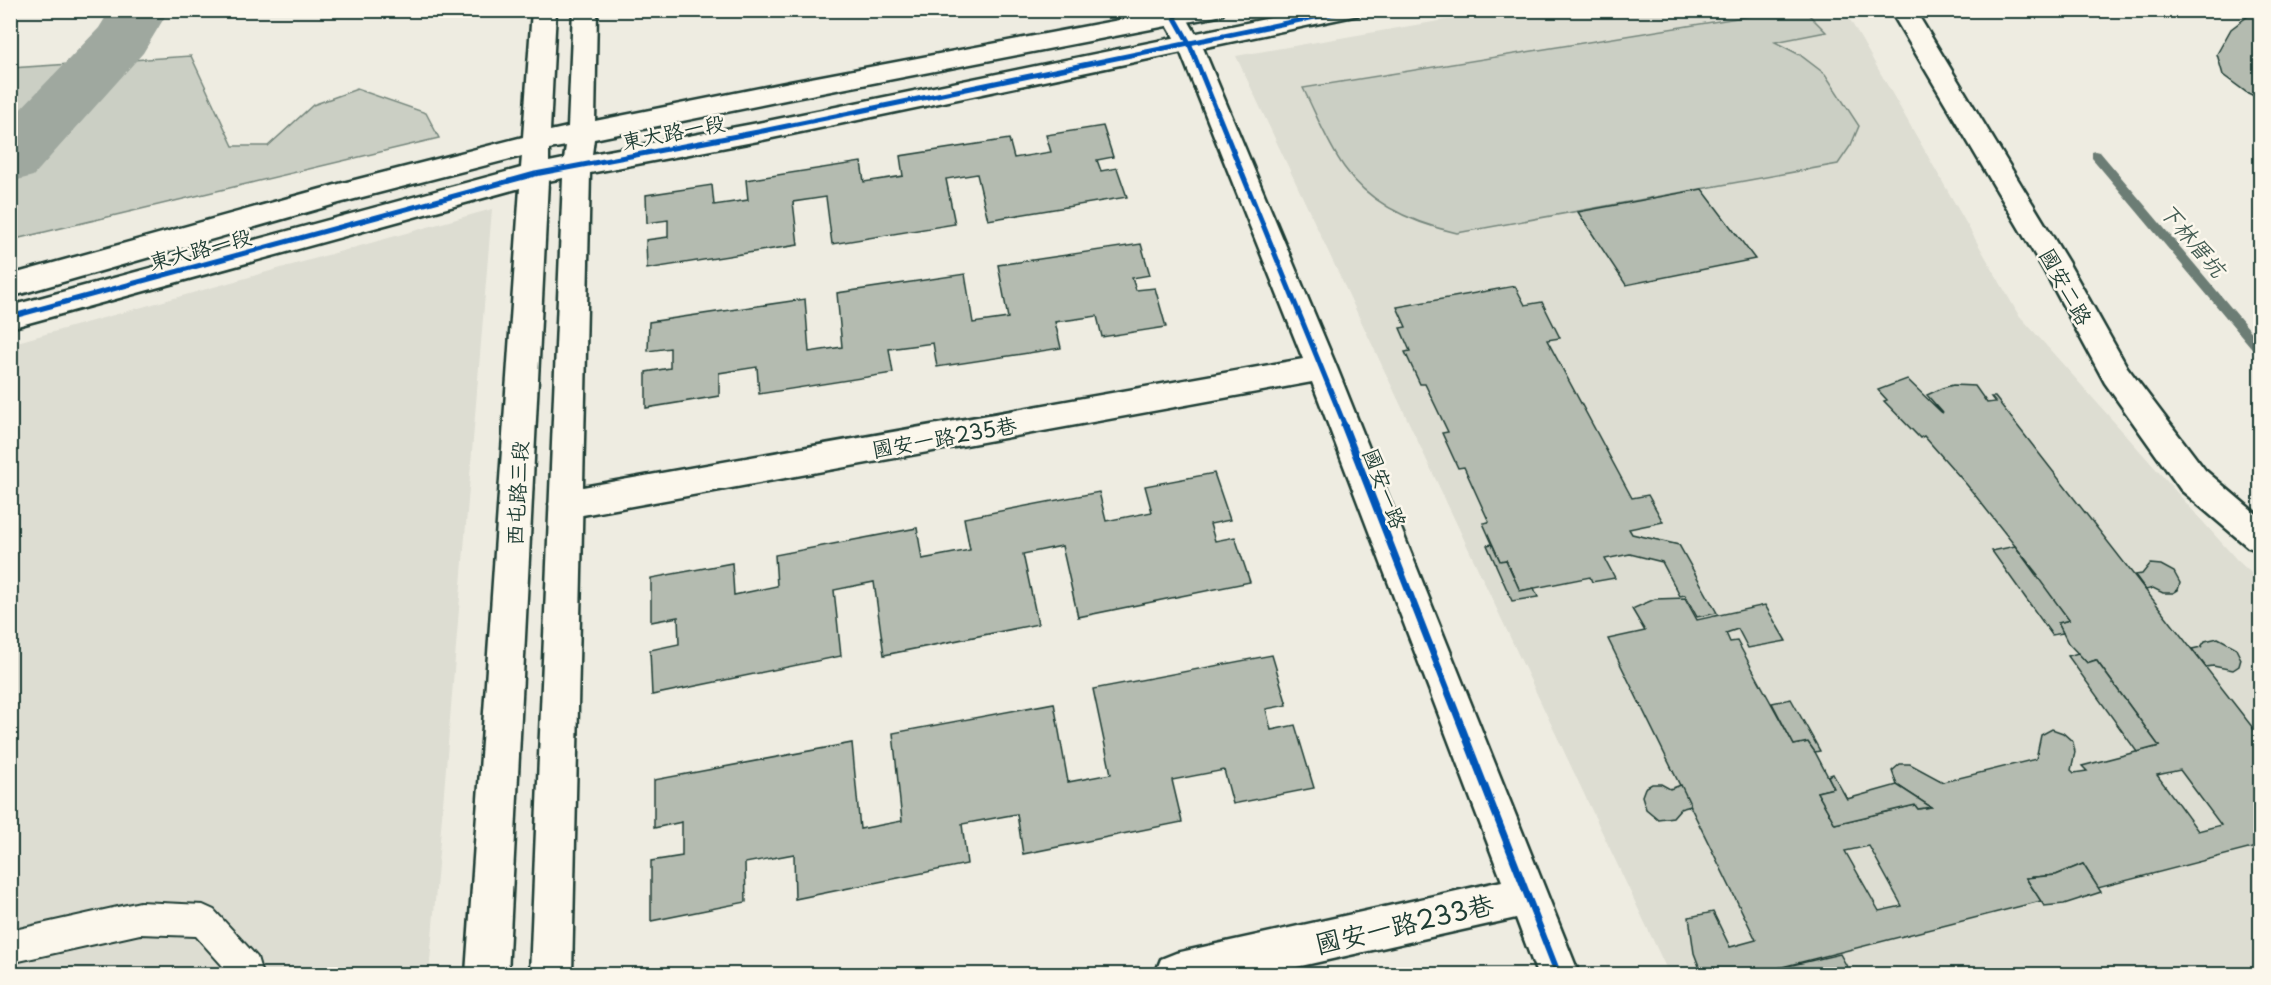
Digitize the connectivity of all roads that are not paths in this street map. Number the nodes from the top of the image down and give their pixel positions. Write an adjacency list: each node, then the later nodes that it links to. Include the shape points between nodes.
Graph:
1 (543, 10): 8 (street, 西屯路三段)
2 (585, 10): 7 (street)
3 (1213, 10): 6 (street, 東大路一段)
4 (1349, 10): 6 (street, 東大路一段)
5 (1902, 10): 13 (street, 國安二路, via 2058,269 2116,375 2193,480)
6 (1179, 24): 7 (street, 東大路一段, via 757,95); 7 (street, 東大路一段, via 758,132); 11 (street, 國安一路)
7 (579, 150): 8 (street, 東大路一段); 12 (street)
8 (536, 159): 9 (street, 東大路一段, via 342,194); 10 (street, 東大路一段); 17 (street, 西屯路三段)
9 (10, 286)
10 (10, 317)
11 (1322, 368): 12 (street, 國安一路235巷); 14 (street, 國安一路)
12 (566, 504): 18 (street)
13 (2260, 537)
14 (1527, 895): 19 (street, 國安一路233巷); 20 (street, 國安一路)
15 (10, 947): 16 (lane, via 140,918 203,921 246,968)
16 (246, 975)
17 (487, 975)
18 (551, 975)
19 (1176, 975)
20 (1558, 975)

